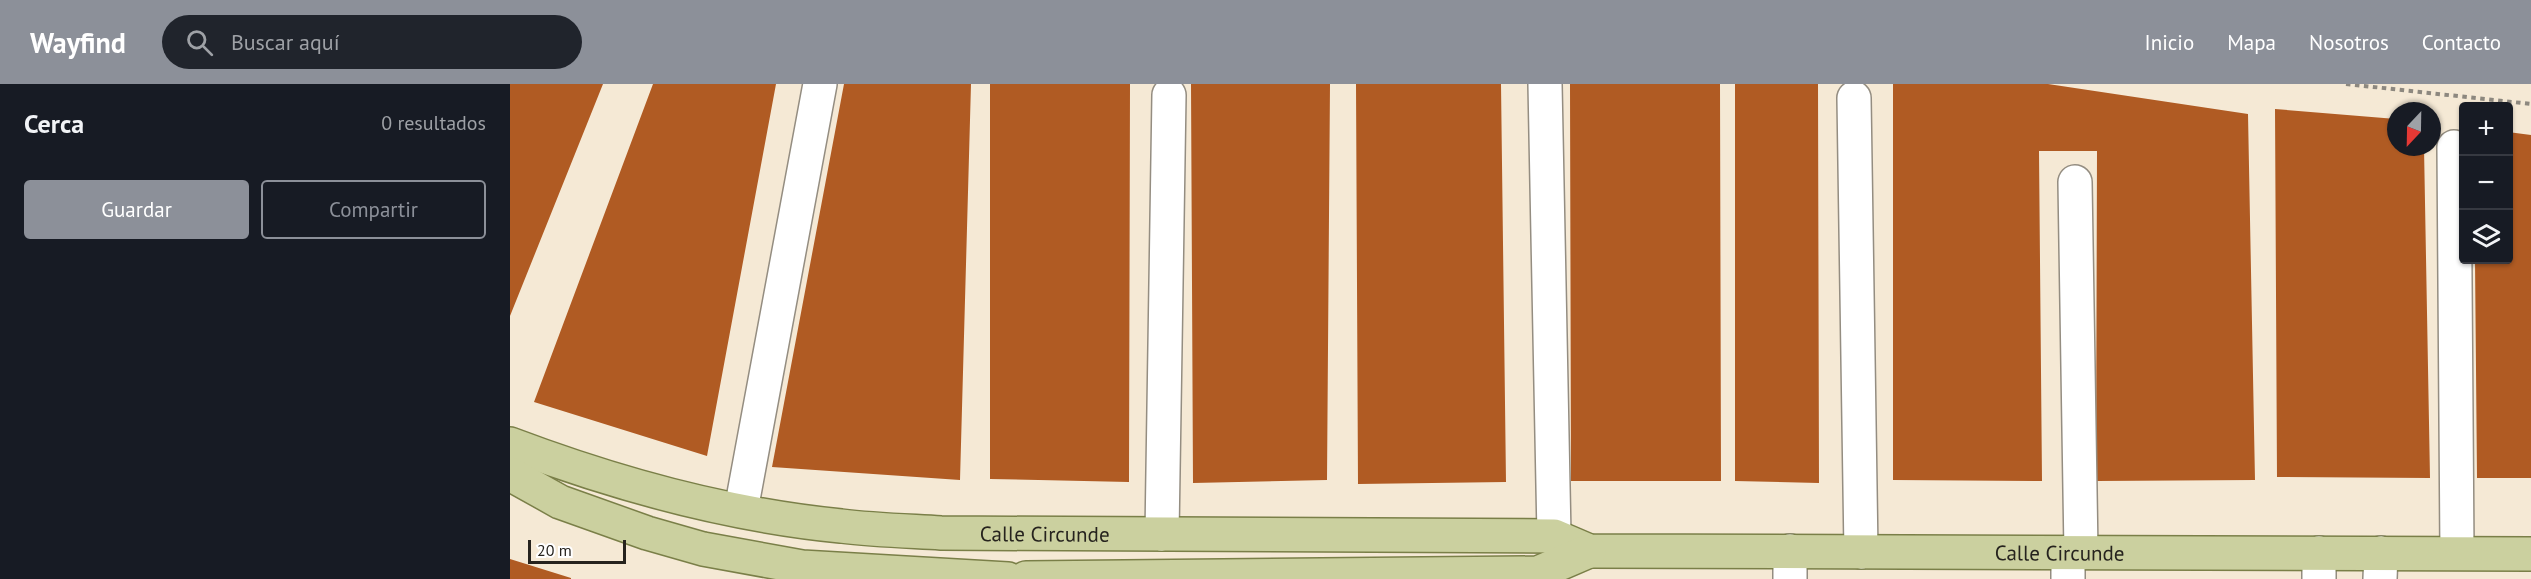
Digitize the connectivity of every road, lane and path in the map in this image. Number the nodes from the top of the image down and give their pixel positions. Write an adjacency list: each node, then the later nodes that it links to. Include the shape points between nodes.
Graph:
1 (820, 84): 11 (lane)
2 (1545, 84): 15 (lane)
3 (2346, 84): 6 (path)
4 (1168, 96): 13 (lane)
5 (1854, 98): 17 (lane)
6 (2531, 104)
7 (2454, 147): 18 (lane)
8 (2075, 182): 20 (lane)
9 (510, 444): 11 (main road, Calle Circunde, via 638,487)
10 (510, 474): 24 (main road, Calle Circunde, via 560,502 703,549 802,567)
11 (741, 510): 12 (main road, Calle Circunde)
12 (818, 523): 13 (main road, Calle Circunde, via 941,533); 24 (main road, via 857,547 875,552 1018,554 1031,559)
13 (1162, 534): 14 (main road, Calle Circunde)
14 (1272, 534): 15 (main road, Calle Circunde); 24 (main road, via 1237,548 1209,553 1078,557)
15 (1554, 536): 16 (main road, Calle Circunde)
16 (1589, 551): 21 (main road, Calle Circunde); 25 (main road, Calle Circunde, via 1538,573)
17 (1861, 552): 20 (main road, Calle Circunde); 21 (main road, Calle Circunde)
18 (2457, 554): 19 (main road, Calle Circunde); 23 (main road, Calle Circunde)
19 (2531, 554)
20 (2073, 561): 22 (main road, Calle Circunde)
21 (1790, 565)
22 (2319, 566): 23 (main road, Calle Circunde)
23 (2380, 566)
24 (1032, 578): 25 (main road, Calle Circunde)
25 (1091, 579)

